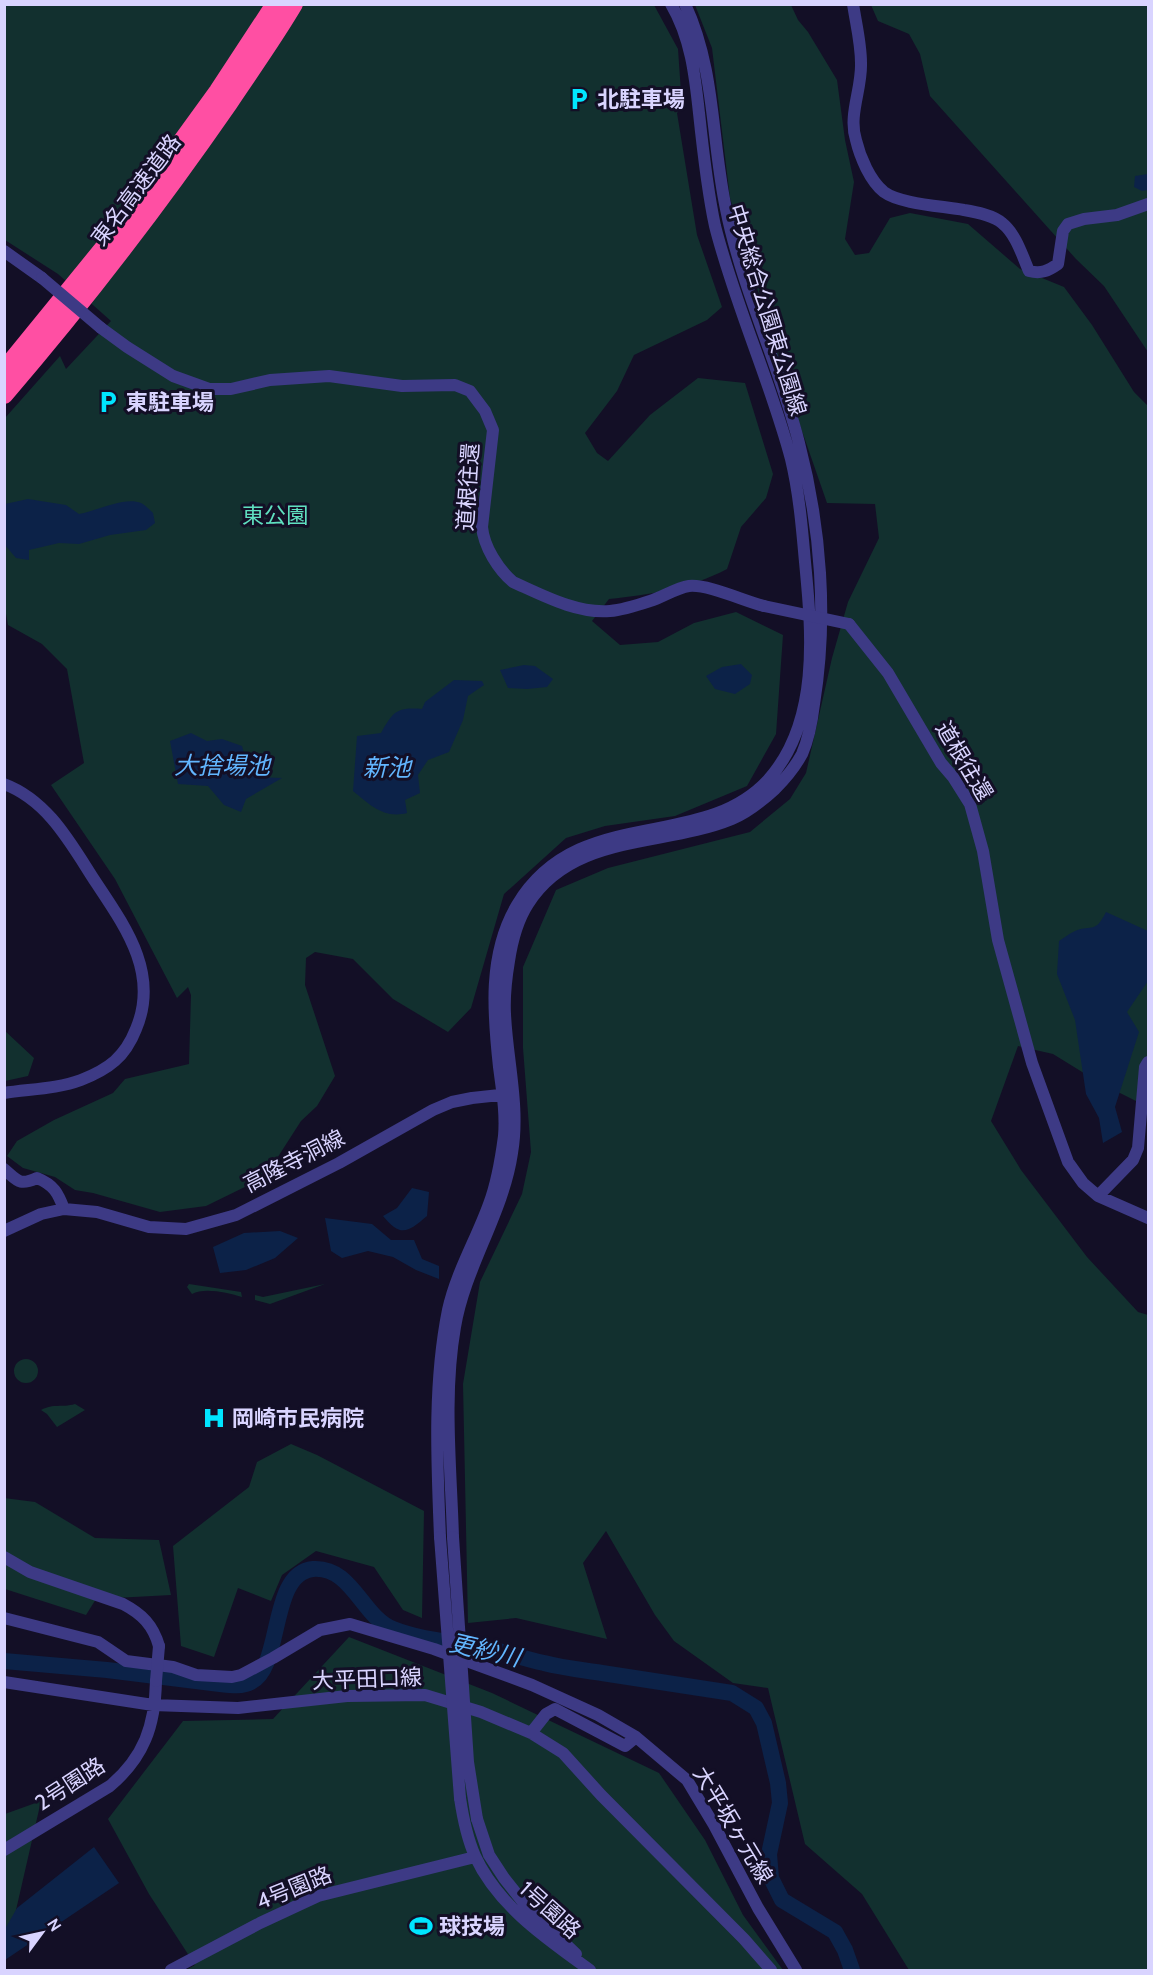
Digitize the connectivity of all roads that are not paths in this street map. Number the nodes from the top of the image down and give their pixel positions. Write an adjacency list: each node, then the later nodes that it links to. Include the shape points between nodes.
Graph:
1 (275, 4): 8 (highway, 東名高速道路, via 218,92 110,240)
2 (294, 4): 9 (highway, 東名高速道路, via 145,221)
3 (671, 4): 13 (street, 中央総合公園東公園線, via 695,69 715,224 791,461 803,540 810,631 806,696 785,758 766,782 740,802 695,820 593,843 567,855 544,872 515,907 498,955 494,986 495,1028)
4 (685, 4): 13 (street, via 706,65 726,212 799,441 811,495 818,550 821,645 811,728 792,770 758,805 735,818 706,827 590,854 564,867 528,902 517,926 506,983)
5 (853, 4): 6 (street, via 861,65 853,120 855,139 868,171 890,196 997,219 1014,238 1029,271 1037,273 1058,264 1063,231 1068,224 1117,215)
6 (1149, 204)
7 (4, 252): 16 (street, 道根往還, bridge, via 127,347 173,376 208,389 329,376 402,386 455,385 470,391 494,429 483,538 513,582 576,607 597,611 651,601 689,586 710,588 744,601 849,624 888,674 941,764 970,804 983,850 998,940 1032,1063 1068,1162)
8 (4, 370)
9 (4, 395)
10 (4, 784): 12 (street, via 21,790 43,808 90,873 118,916 139,960 145,1000 124,1053 104,1069 79,1080)
11 (1149, 1062): 14 (street, via 1145,1067)
12 (4, 1093)
13 (508, 1094): 17 (street, 高隆寺洞線, via 452,1102 236,1215 186,1229 149,1227 97,1212); 27 (street, 1号園路, bridge, via 495,1187 448,1309 438,1383 440,1537 460,1798); 29 (street, bridge, via 514,1121 512,1154 497,1210 466,1283 455,1326 449,1381 453,1537 468,1762 477,1819 489,1855 526,1907)
14 (1143, 1148): 16 (street)
15 (4, 1169): 17 (street, via 20,1182 37,1178 49,1183)
16 (1098, 1196): 18 (street)
17 (64, 1209): 19 (street, via 40,1214)
18 (1149, 1218)
19 (4, 1231)
20 (4, 1557): 23 (street, 2号園路, bridge, via 30,1572 137,1611 155,1632 159,1646)
21 (4, 1618): 25 (street, 大平坂ヶ元線, via 98,1642 126,1661 172,1667 196,1676 232,1677 273,1659 320,1630 350,1624 532,1685)
22 (4, 1682): 23 (street, 大平田口線)
23 (153, 1705): 24 (street, 大平田口線, via 238,1708 347,1696 425,1695); 26 (street, 2号園路, via 146,1741 124,1774)
24 (531, 1733): 25 (street, via 555,1709 625,1746); 30 (street, 大平田口線, via 563,1753)
25 (636, 1737): 31 (street, 大平坂ヶ元線, via 687,1780)
26 (4, 1850)
27 (475, 1857): 28 (street, 4号園路, via 318,1896); 29 (street, 1号園路, via 506,1900 537,1931)
28 (171, 1971)
29 (590, 1971)
30 (771, 1971)
31 (796, 1971)

